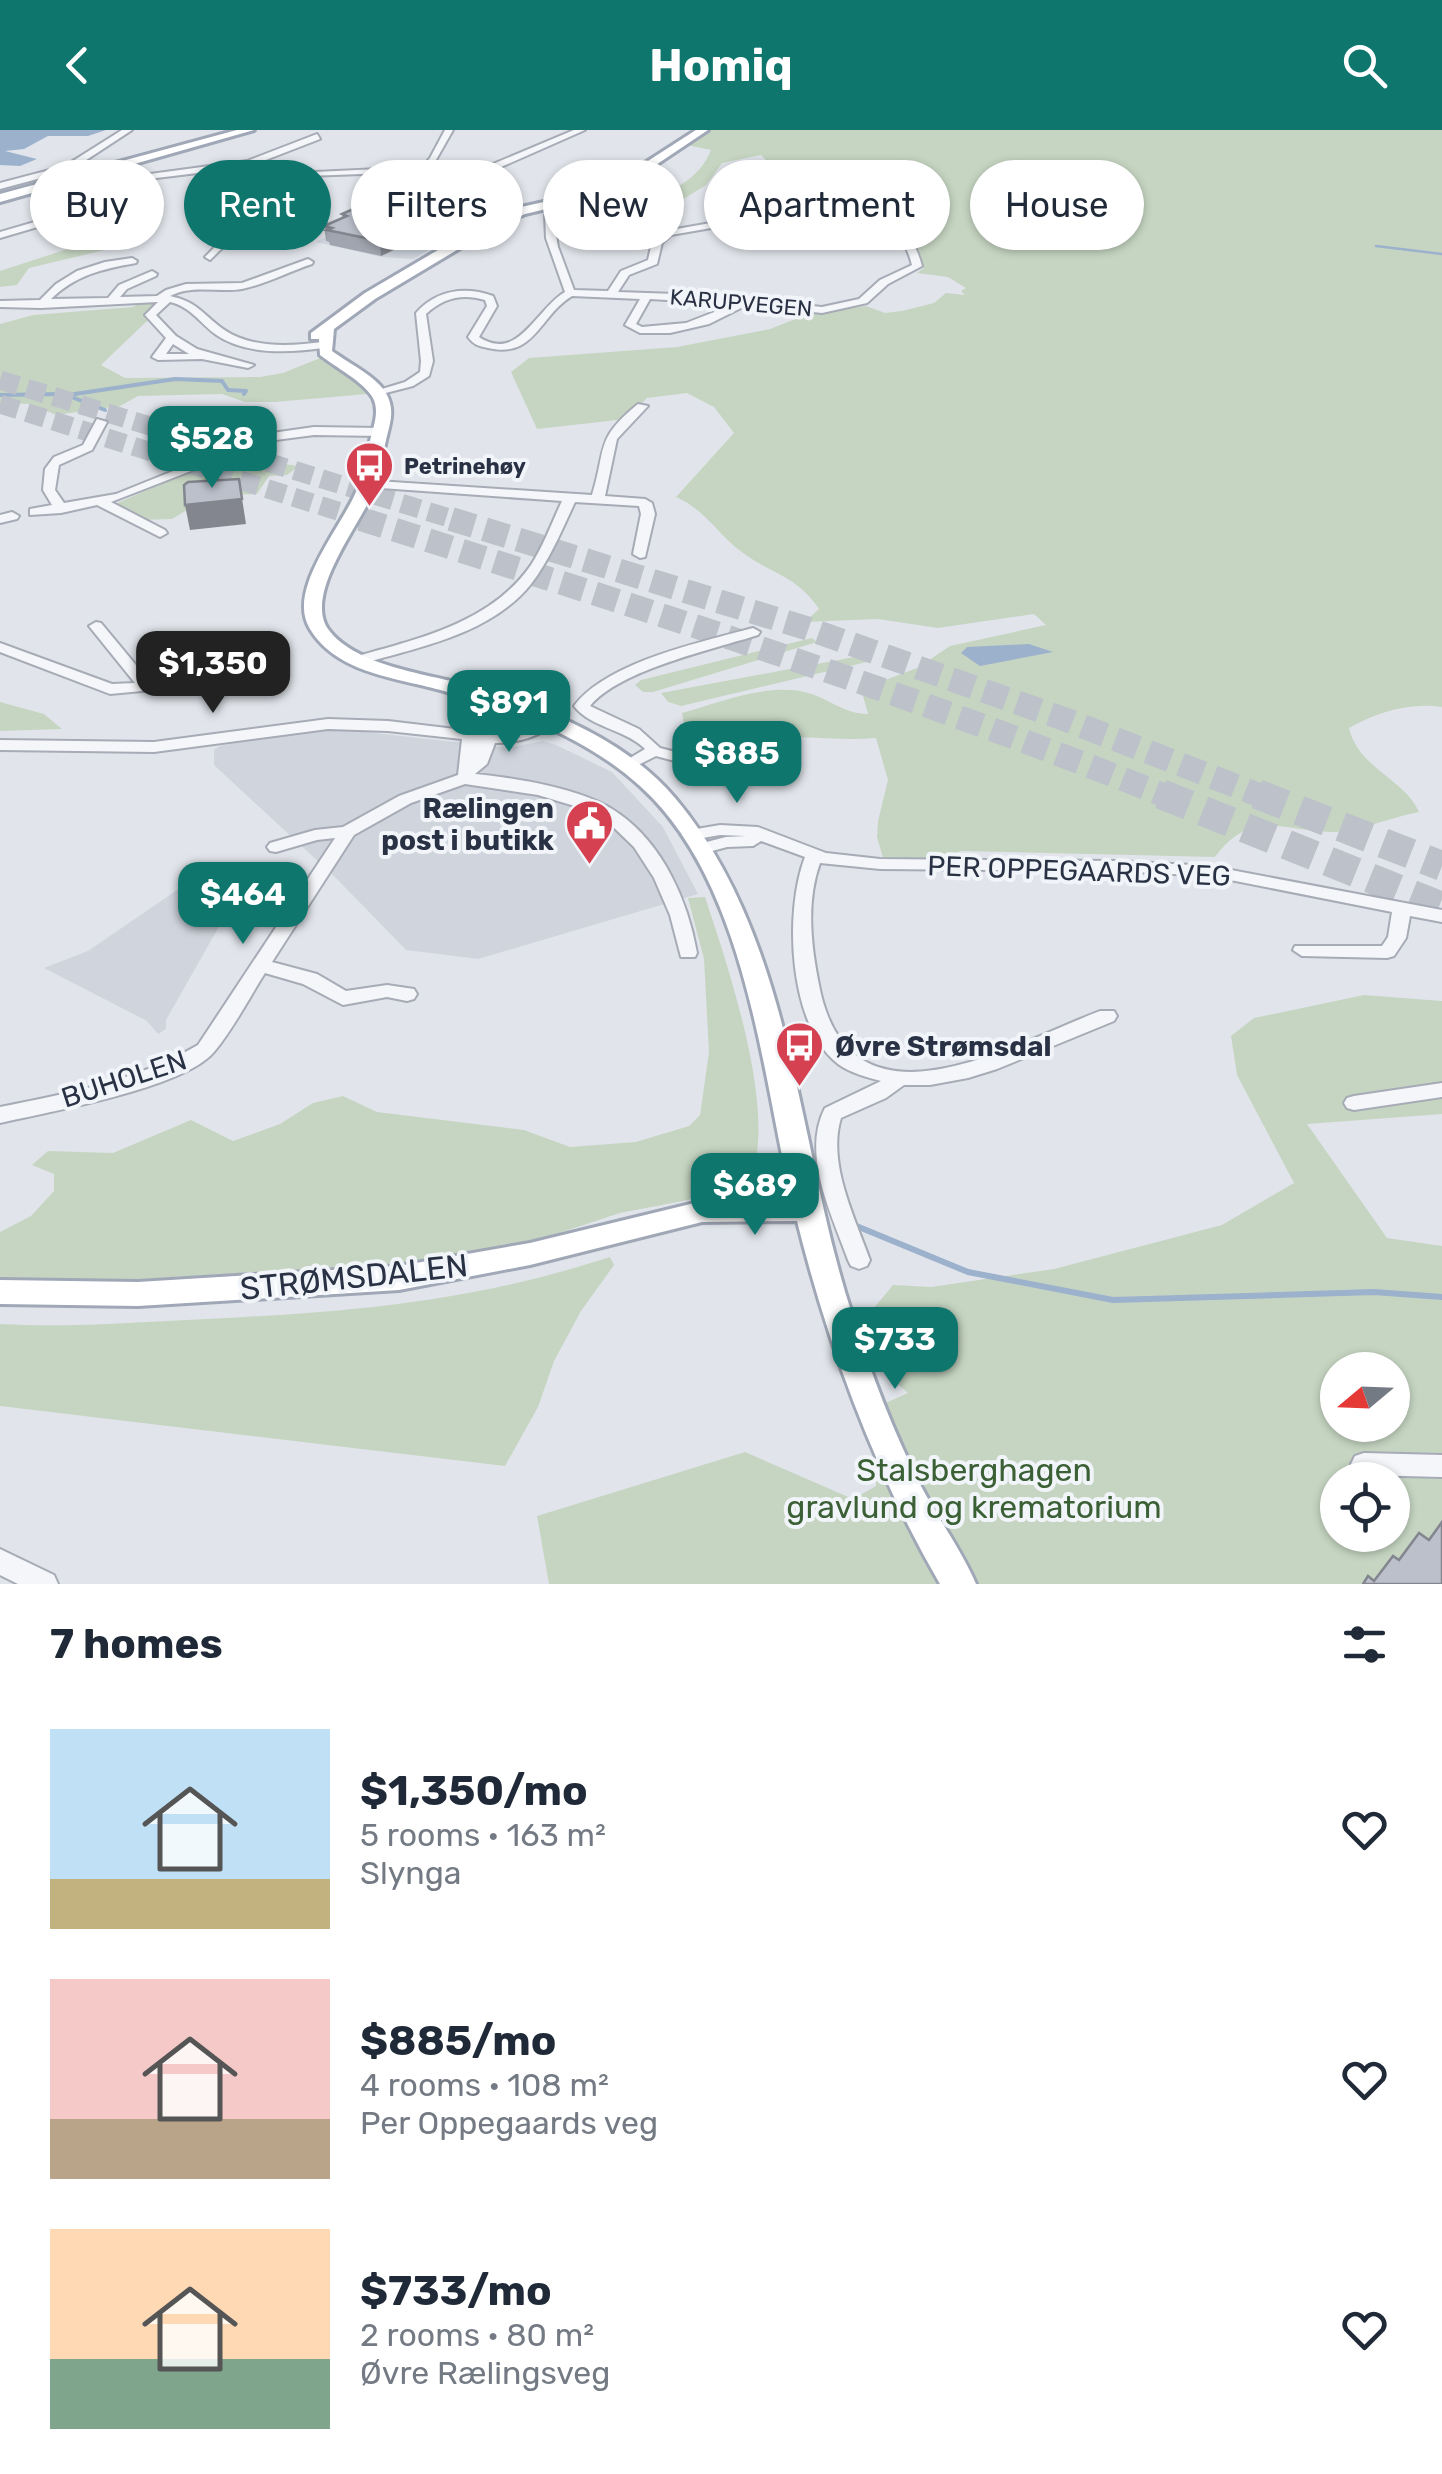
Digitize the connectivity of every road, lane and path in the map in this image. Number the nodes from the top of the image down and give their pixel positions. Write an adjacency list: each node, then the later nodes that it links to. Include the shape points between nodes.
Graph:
1 (128, 130): 13 (street, via 72,166)
2 (249, 130): 14 (main road)
3 (449, 130): 10 (street)
4 (582, 130): 11 (street)
5 (667, 130): 6 (street)
6 (678, 130)
7 (703, 130): 33 (main road, via 610,191 499,219 370,296 326,328)
8 (317, 137): 9 (street)
9 (257, 160)
10 (431, 160)
11 (512, 160)
12 (184, 172): 16 (street, via 134,179 72,214)
13 (0, 186)
14 (0, 198)
15 (704, 225): 25 (street, via 668,233 657,242 652,262 621,276)
16 (0, 235)
17 (217, 250): 20 (street)
18 (551, 250): 24 (street)
19 (911, 250): 29 (street, KARUPVEGEN, via 917,266 843,307 798,310)
20 (210, 257)
21 (132, 260): 31 (street, via 76,274)
22 (308, 262): 27 (street, via 240,298 226,295 225,288 182,285)
23 (152, 274): 28 (street)
24 (570, 293): 25 (street, KARUPVEGEN); 36 (street, via 541,314 528,340 505,347 473,337 492,306 489,298 468,293 435,300 421,313 425,374)
25 (611, 294): 26 (street, KARUPVEGEN)
26 (647, 296): 29 (street, KARUPVEGEN); 29 (street, via 630,325 646,333 728,315)
27 (165, 299): 28 (street); 32 (street, via 150,315); 33 (street, via 193,305 228,337)
28 (112, 300): 31 (street)
29 (744, 302)
30 (0, 304): 31 (street)
31 (41, 306)
32 (171, 339): 34 (street); 34 (street, via 158,358)
33 (316, 346): 36 (main road)
34 (204, 357): 35 (street)
35 (248, 364)
36 (378, 392): 39 (main road, via 385,406)
37 (642, 406): 42 (street, via 609,438)
38 (101, 422): 44 (street, via 88,447 52,464 48,486)
39 (380, 432): 40 (main road); 43 (street, via 314,430 266,438)
40 (368, 483): 41 (street); 51 (main road, via 310,607 321,633)
41 (569, 500): 42 (street); 51 (street, via 539,564 494,608 441,636)
42 (598, 501): 47 (street, via 645,502)
43 (101, 502): 44 (street); 46 (street)
44 (61, 509): 45 (street)
45 (35, 512)
46 (160, 533)
47 (640, 554)
48 (96, 626): 53 (street)
49 (753, 632): 57 (street, via 628,672 584,699 587,712 638,736)
50 (0, 648): 53 (street, via 110,688)
51 (359, 660): 54 (main road, via 484,696)
52 (169, 684): 53 (street)
53 (145, 686)
54 (540, 720): 55 (street, via 519,736); 58 (main road)
55 (480, 736): 56 (street, via 328,724 154,747); 60 (street, via 479,764)
56 (0, 745)
57 (654, 752): 58 (street); 59 (street)
58 (628, 764): 62 (main road, via 661,794)
59 (712, 766)
60 (467, 774): 61 (street, BUHOLEN); 68 (street, via 612,816 644,851 680,911)
61 (348, 832): 63 (street, BUHOLEN); 69 (street, BUHOLEN)
62 (696, 842): 64 (street, PER OPPEGAARDS VEG, via 774,842); 76 (main road, via 736,913 753,962)
63 (276, 847)
64 (814, 856): 65 (street, PER OPPEGAARDS VEG, via 910,866 1185,869); 72 (street, via 802,939 816,1020 839,1055)
65 (1402, 908): 66 (street, PER OPPEGAARDS VEG); 67 (street, via 1387,952)
66 (1442, 916)
67 (1302, 950)
68 (688, 953)
69 (261, 965): 70 (street, via 310,979 343,998); 75 (street, BUHOLEN, via 215,1038 182,1066)
70 (407, 994)
71 (1107, 1016): 72 (street, via 974,1070)
72 (898, 1080): 79 (street, via 832,1113 825,1125)
73 (1442, 1090): 74 (street)
74 (1354, 1104)
75 (0, 1115)
76 (800, 1176): 77 (main road, STRØMSDALEN); 78 (main road)
77 (702, 1210): 78 (main road, STRØMSDALEN); 80 (main road, STRØMSDALEN, via 530,1254 399,1278 138,1294)
78 (808, 1210): 85 (main road, via 865,1400)
79 (858, 1260)
80 (0, 1292)
81 (1410, 1465): 82 (street)
82 (1442, 1466)
83 (0, 1561): 84 (street)
84 (45, 1584)
85 (959, 1584)

